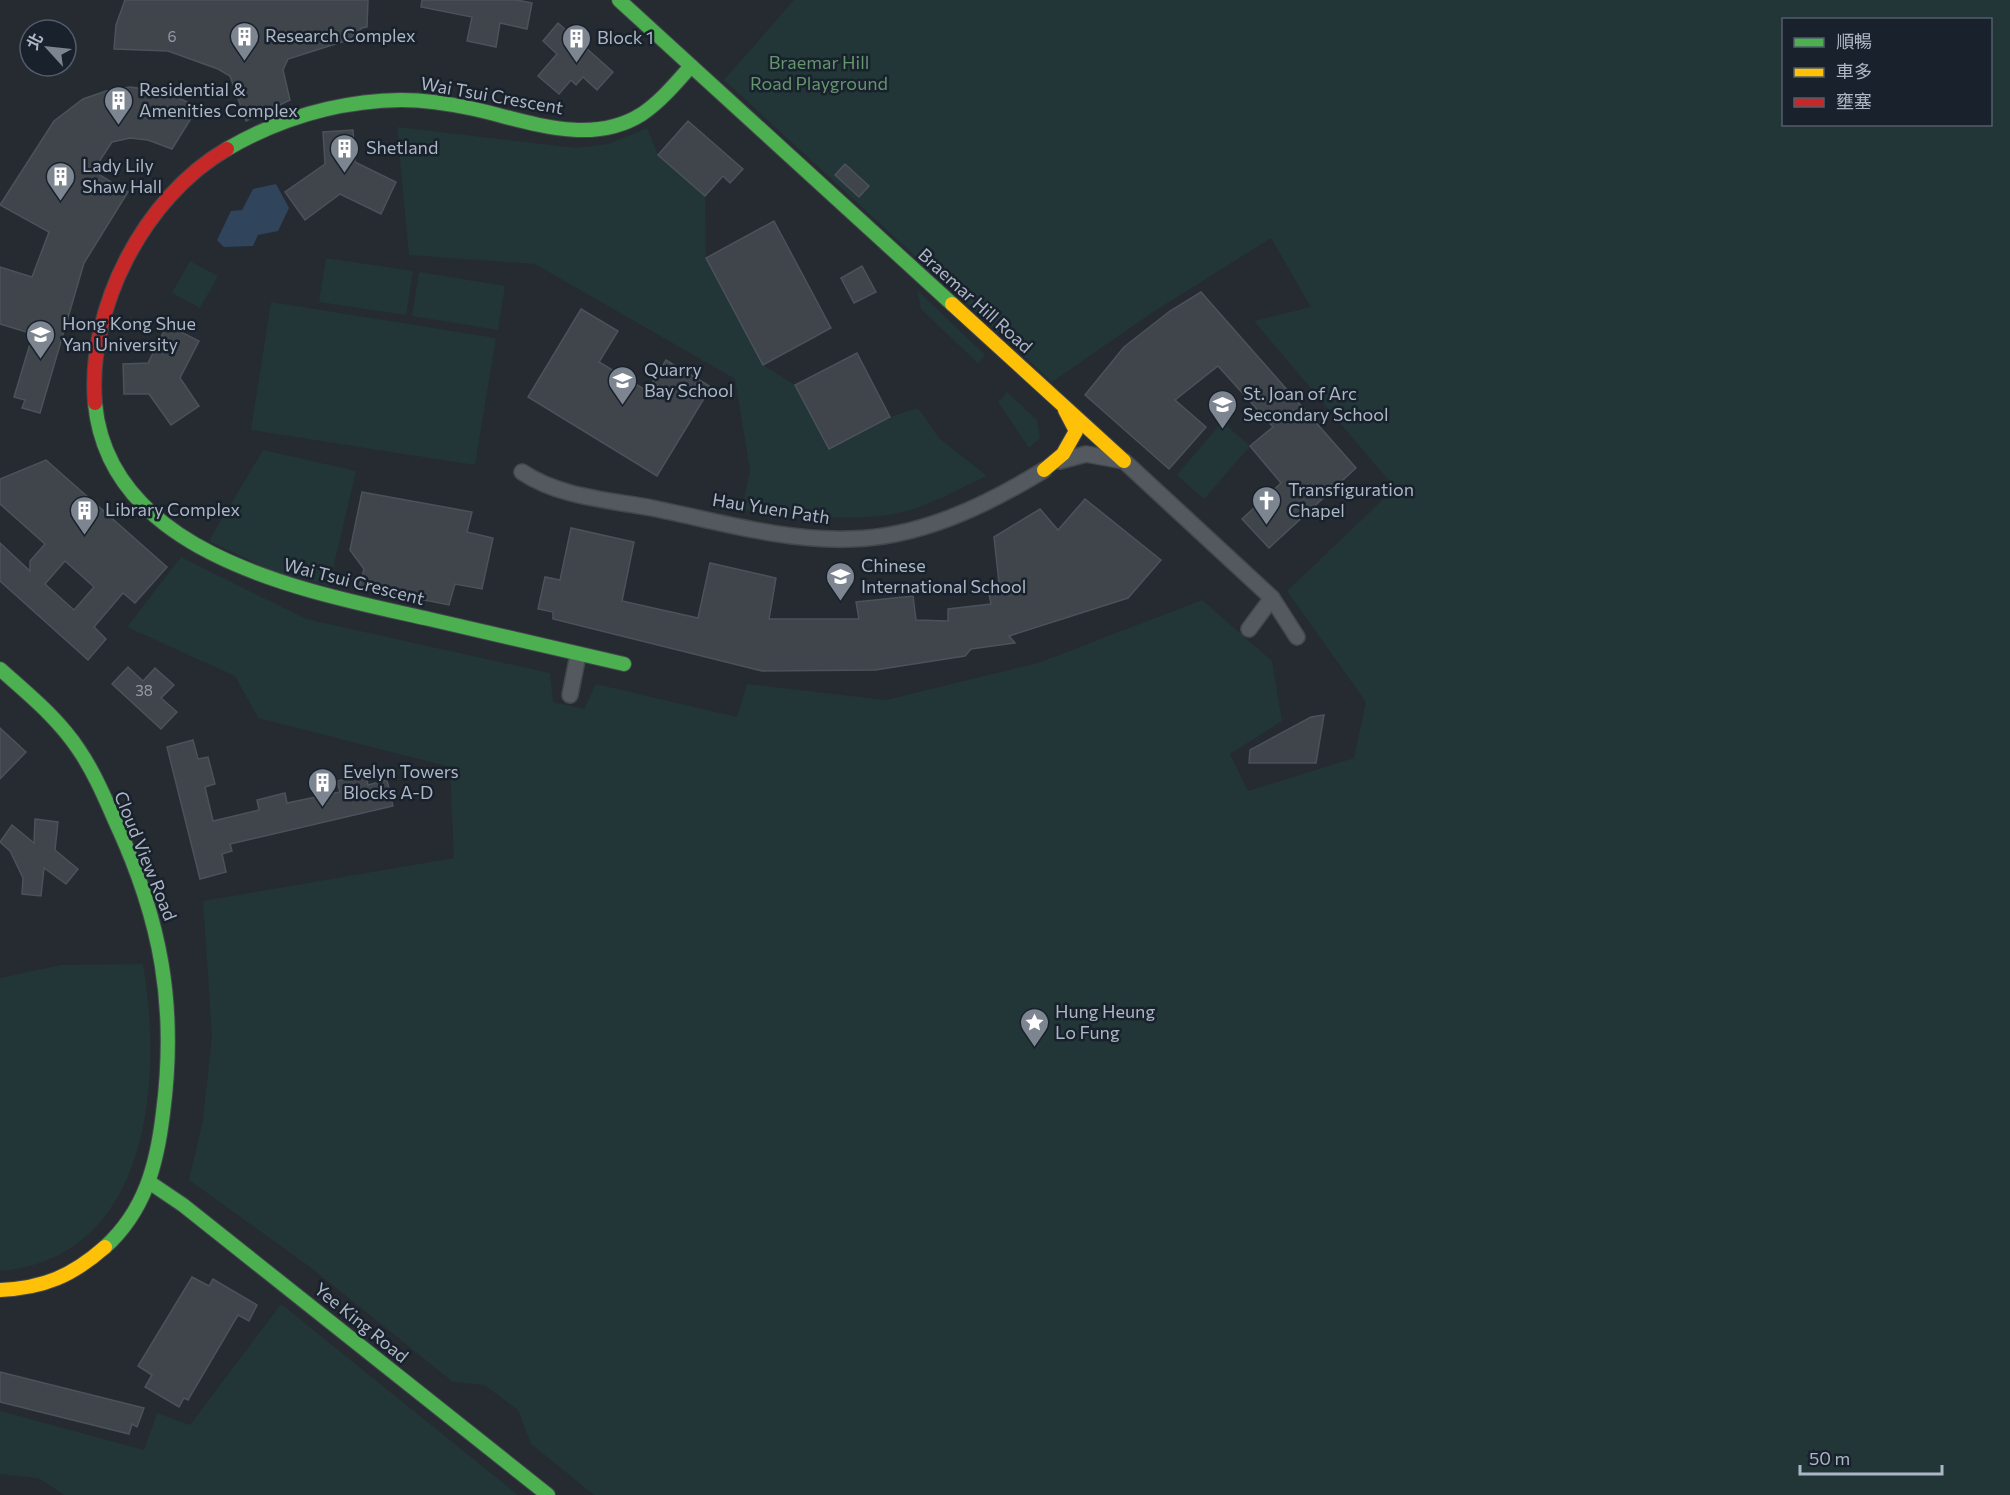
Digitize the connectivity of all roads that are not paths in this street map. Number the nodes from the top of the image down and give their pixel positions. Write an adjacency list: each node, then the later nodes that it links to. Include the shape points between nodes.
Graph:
1 (619, 0): 2 (street, Braemar Hill Road)
2 (692, 66): 3 (street, Braemar Hill Road); 10 (street, Wai Tsui Crescent, via 640,117 624,125 596,130 564,128 455,105 398,98 358,100 311,110 246,136 196,172 142,232 117,278 98,337 93,386 95,413 105,445 135,495 181,534 246,569 298,589)
3 (1061, 404): 4 (street, Braemar Hill Road); 5 (street, via 1076,431 1072,443)
4 (1124, 461): 5 (street, Hau Yuen Path, via 1086,454); 7 (street, Braemar Hill Road)
5 (1049, 467): 6 (street, Hau Yuen Path, via 975,509 889,535 851,539 811,538 558,490)
6 (522, 472)
7 (1272, 598): 8 (street); 9 (street, Braemar Hill Road)
8 (1249, 629)
9 (1296, 637)
10 (578, 655): 11 (street, Wai Tsui Crescent); 13 (street)
11 (624, 664)
12 (0, 669): 14 (street, Cloud View Road, via 66,731 87,764 140,881 157,933 170,1045 160,1138)
13 (570, 695)
14 (149, 1182): 15 (street, Cloud View Road, via 142,1201 116,1238 80,1266 49,1283); 16 (street, Yee King Road, via 183,1204)
15 (0, 1290)
16 (548, 1495)

